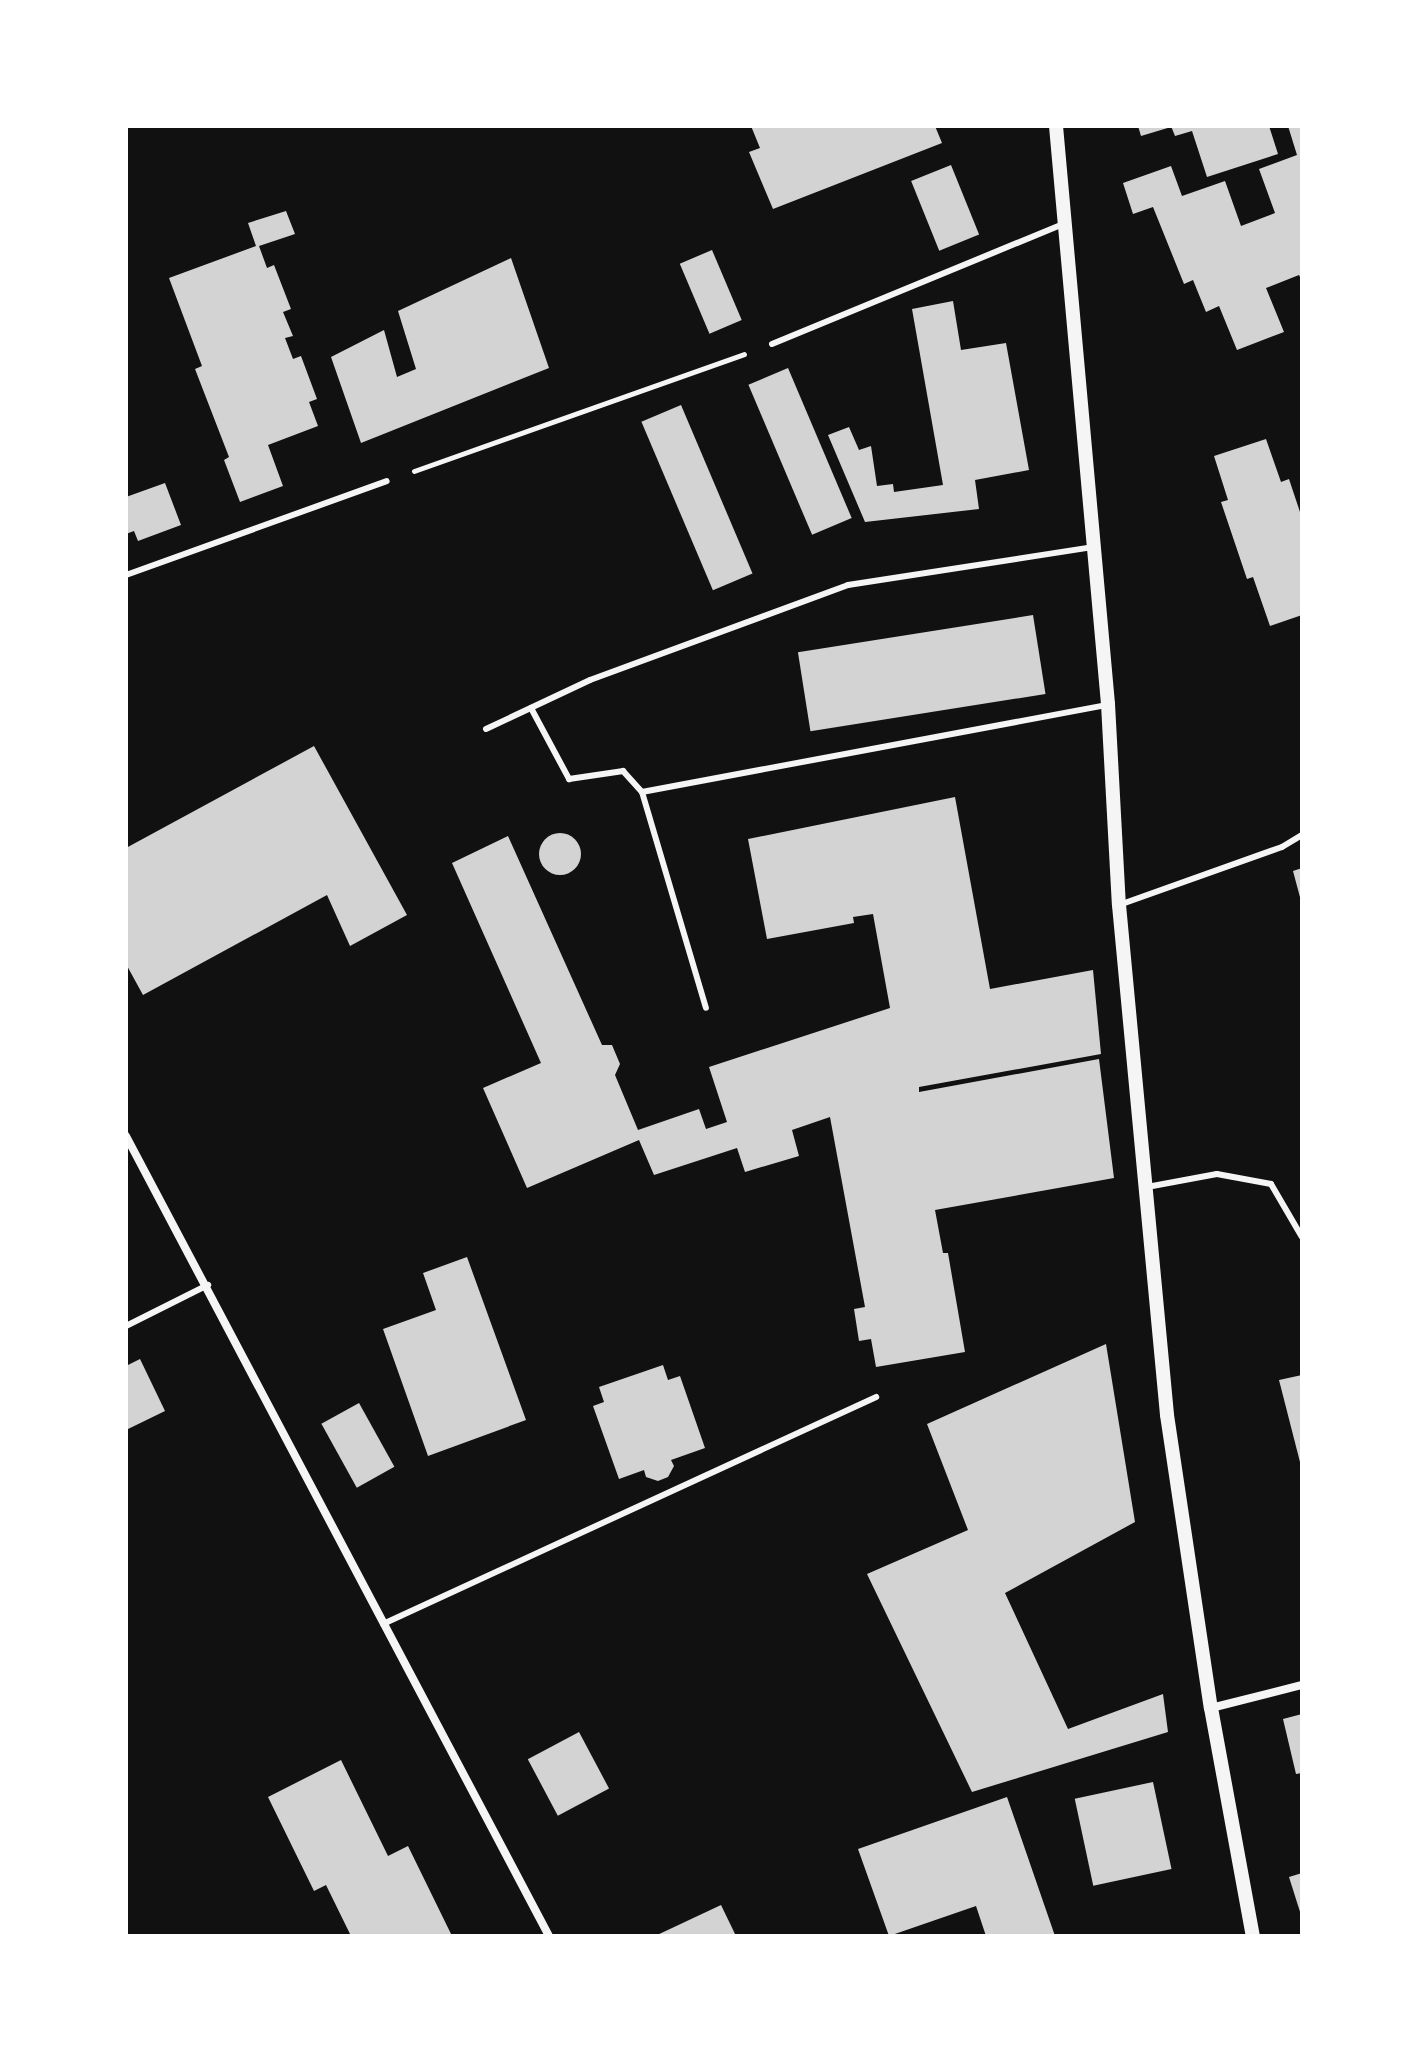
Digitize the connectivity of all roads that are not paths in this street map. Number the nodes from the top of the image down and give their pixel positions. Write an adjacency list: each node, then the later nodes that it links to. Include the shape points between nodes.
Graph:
1 (1056, 126): 2 (street)
2 (1063, 224): 3 (lane); 5 (street)
3 (772, 344)
4 (387, 481): 6 (lane)
5 (1094, 547): 7 (street); 8 (lane, via 848,585 590,680)
6 (126, 575)
7 (1108, 704): 10 (lane); 12 (street)
8 (531, 708): 9 (lane); 10 (lane, via 569,779 623,771)
9 (486, 729)
10 (642, 792): 13 (lane)
11 (1302, 835): 12 (lane, via 1282,847)
12 (1119, 905): 15 (street)
13 (706, 1008)
14 (126, 1136): 17 (street)
15 (1147, 1187): 16 (lane, via 1217,1174 1271,1184); 22 (street, via 1167,1415)
16 (1302, 1237)
17 (208, 1285): 18 (lane); 20 (street)
18 (126, 1326)
19 (876, 1397): 20 (lane)
20 (383, 1624): 23 (street)
21 (1302, 1685): 22 (street)
22 (1211, 1708): 24 (street)
23 (549, 1936)
24 (1253, 1936)

